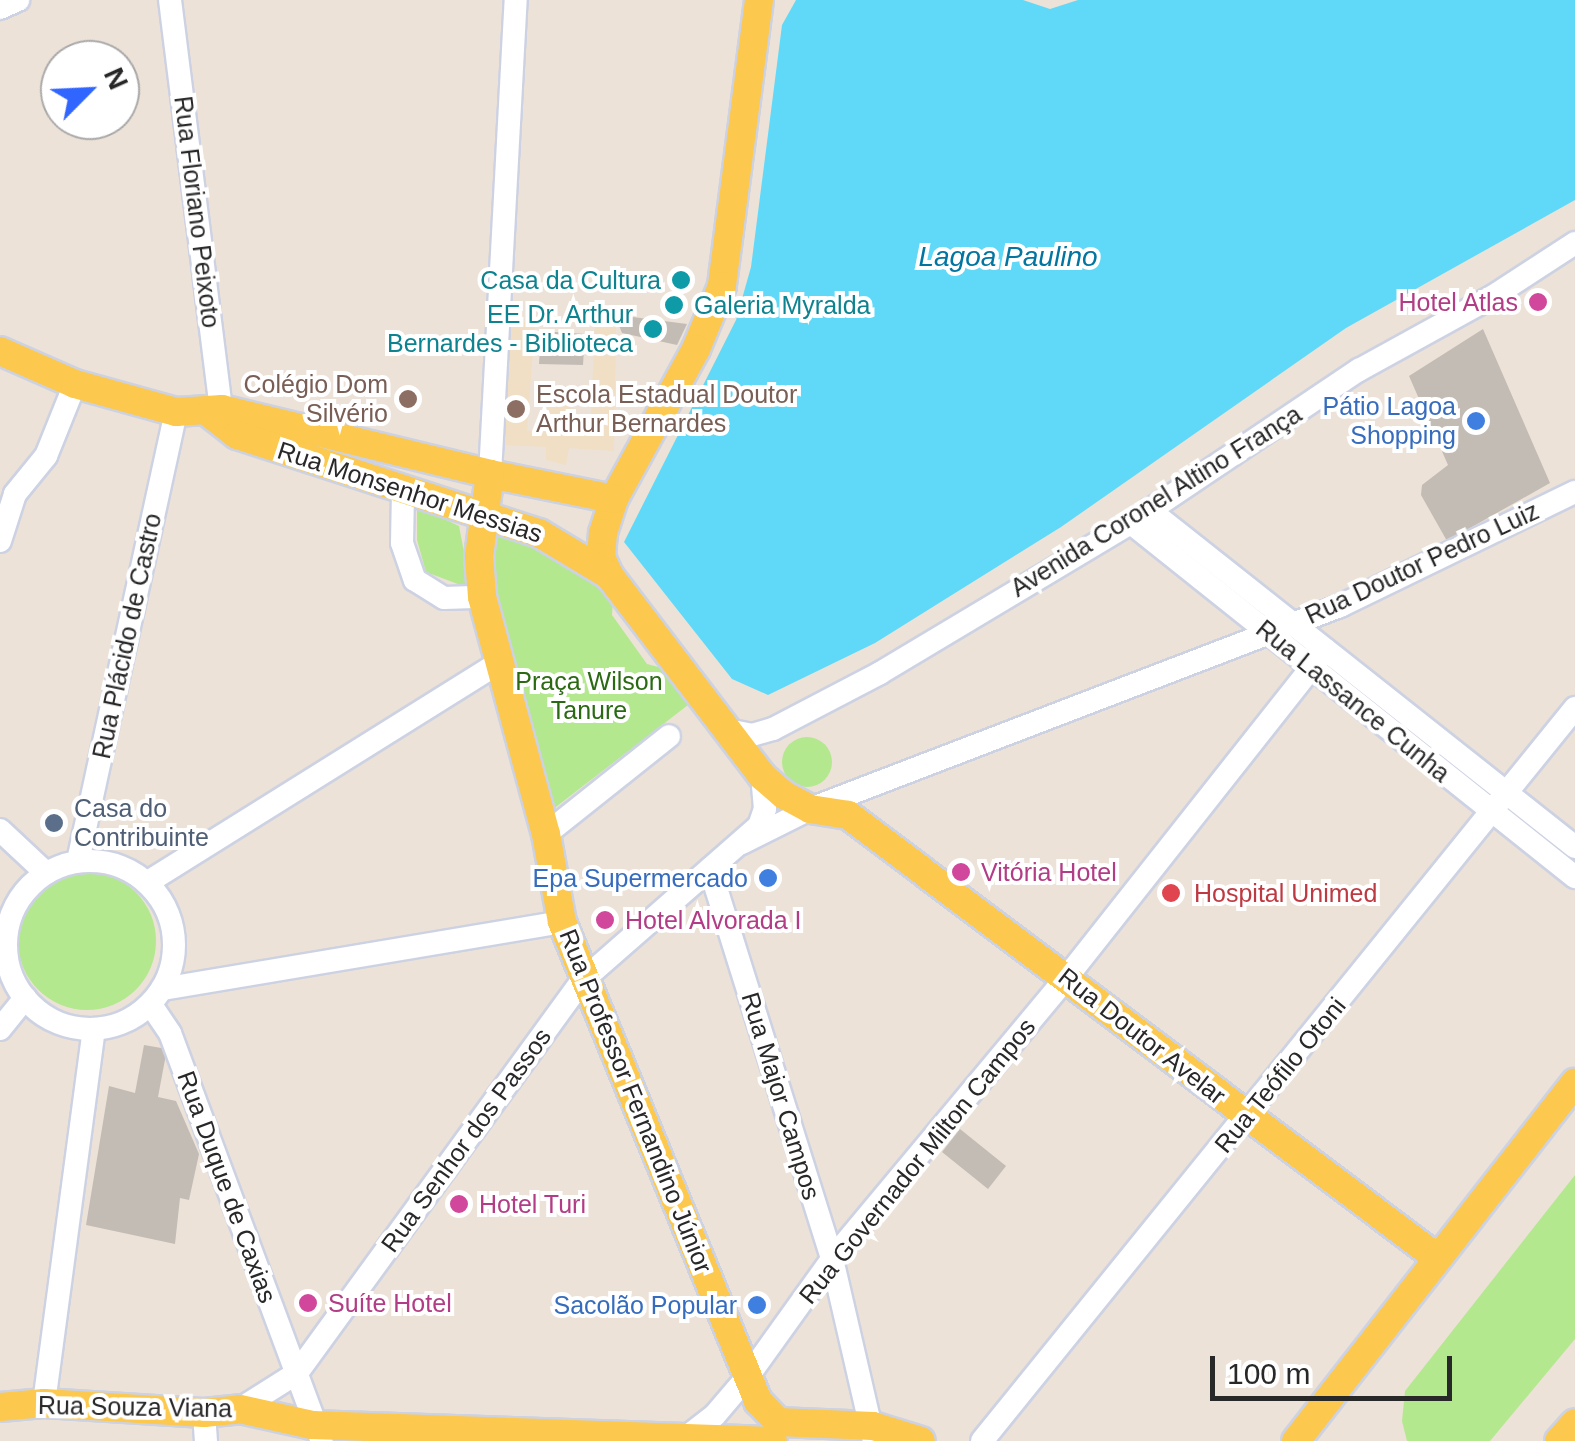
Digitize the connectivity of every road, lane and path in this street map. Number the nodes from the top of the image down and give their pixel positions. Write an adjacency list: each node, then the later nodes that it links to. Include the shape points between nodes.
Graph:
1 (18, 0): 5 (street)
2 (170, 0): 10 (street, Rua Floriano Peixoto)
3 (516, 0): 11 (street)
4 (759, 0): 14 (main road, via 722,286 696,349)
5 (0, 8)
6 (1575, 243): 16 (street, Avenida Coronel Altino França, via 1359,370)
7 (0, 351): 8 (main road, Rua Monsenhor Messias)
8 (75, 384): 9 (main road, Rua Monsenhor Messias); 17 (street, via 46,456 15,494)
9 (176, 412): 10 (main road, Rua Monsenhor Messias); 36 (street, Rua Plácido de Castro)
10 (218, 416): 11 (main road, Rua Monsenhor Messias); 12 (main road, Rua Monsenhor Messias, via 237,434)
11 (490, 474): 14 (main road, Rua Monsenhor Messias); 15 (main road, Rua Professor Fernandino Júnior)
12 (403, 491): 15 (main road, Rua Monsenhor Messias); 19 (street, via 402,543 416,580 444,598)
13 (1575, 492): 20 (street, Rua Doutor Pedro Luiz)
14 (614, 499): 18 (main road, via 601,557)
15 (482, 517): 18 (main road, Rua Monsenhor Messias, via 539,533); 19 (main road, Rua Professor Fernandino Júnior)
16 (1140, 517): 20 (street, Rua Lassance Cunha); 21 (street, Rua Lassance Cunha); 25 (street, Avenida Coronel Altino França, via 880,673 772,729 752,735)
17 (0, 541)
18 (609, 575): 25 (main road)
19 (482, 597): 23 (main road, Rua Professor Fernandino Júnior)
20 (1292, 624): 21 (street, Rua Doutor Pedro Luiz); 22 (street, Rua Lassance Cunha)
21 (1268, 632): 22 (street, Rua Lassance Cunha); 28 (street, Rua Doutor Pedro Luiz)
22 (1319, 659): 29 (street, Rua Lassance Cunha); 31 (street, Rua Lassance Cunha); 43 (street, Rua Governador Milton Campos)
23 (497, 664): 33 (main road, Rua Professor Fernandino Júnior); 40 (street)
24 (1575, 708): 29 (street, Rua Teófilo Otoni)
25 (727, 730): 27 (main road)
26 (669, 736): 33 (street)
27 (762, 776): 30 (main road); 34 (street, Rua Senhor dos Passos, via 765,810)
28 (865, 788): 30 (street, Rua Senhor dos Passos)
29 (1508, 794): 31 (street, Rua Teófilo Otoni); 35 (street, Rua Lassance Cunha)
30 (809, 810): 34 (street, Rua Senhor dos Passos); 43 (main road, Rua Doutor Avelar, via 848,815)
31 (1492, 814): 39 (street, Rua Lassance Cunha); 50 (street, Rua Teófilo Otoni)
32 (0, 830): 38 (street)
33 (546, 834): 42 (main road, Rua Professor Fernandino Júnior)
34 (742, 843): 37 (street, Rua Senhor dos Passos)
35 (1575, 847)
36 (78, 861): 38 (street); 40 (street, via 107,862)
37 (710, 868): 44 (street, Rua Senhor dos Passos); 52 (street, Rua Major Campos)
38 (46, 873): 41 (street)
39 (1575, 878)
40 (148, 882): 45 (street, via 169,914 174,940 172,966)
41 (4, 922): 46 (street, via 11,976)
42 (562, 922): 44 (main road, Rua Professor Fernandino Júnior); 45 (street)
43 (1067, 977): 50 (main road, Rua Doutor Avelar); 52 (street, Rua Governador Milton Campos)
44 (583, 980): 53 (street, Rua Senhor dos Passos); 54 (main road, Rua Professor Fernandino Júnior)
45 (156, 997): 48 (street, via 134,1018); 53 (street, Rua Duque de Caxias)
46 (25, 998): 47 (street); 48 (street, via 56,1022)
47 (0, 1029)
48 (94, 1030): 55 (street)
49 (1575, 1083): 51 (main road)
50 (1246, 1118): 51 (main road, Rua Doutor Avelar); 67 (street, Rua Teófilo Otoni)
51 (1436, 1257): 68 (main road)
52 (832, 1259): 54 (street, Rua Governador Milton Campos); 62 (street, Rua Major Campos)
53 (296, 1374): 57 (street, Rua Senhor dos Passos); 61 (street)
54 (749, 1375): 60 (main road, Rua Professor Fernandino Júnior); 63 (street)
55 (44, 1403): 56 (main road, Rua Souza Viana); 58 (main road, Rua Souza Viana)
56 (0, 1407)
57 (240, 1408): 58 (main road, Rua Souza Viana); 61 (main road, Rua Souza Viana)
58 (204, 1412): 65 (street)
59 (1575, 1422): 69 (main road)
60 (775, 1432): 62 (main road, Rua Souza Viana); 64 (main road, Rua Souza Viana)
61 (317, 1433): 63 (main road, Rua Souza Viana)
62 (874, 1434): 66 (main road, Rua Souza Viana)
63 (688, 1436): 64 (main road, Rua Souza Viana)
64 (718, 1440)
65 (206, 1441)
66 (921, 1441)
67 (982, 1441)
68 (1296, 1441)
69 (1559, 1441)

